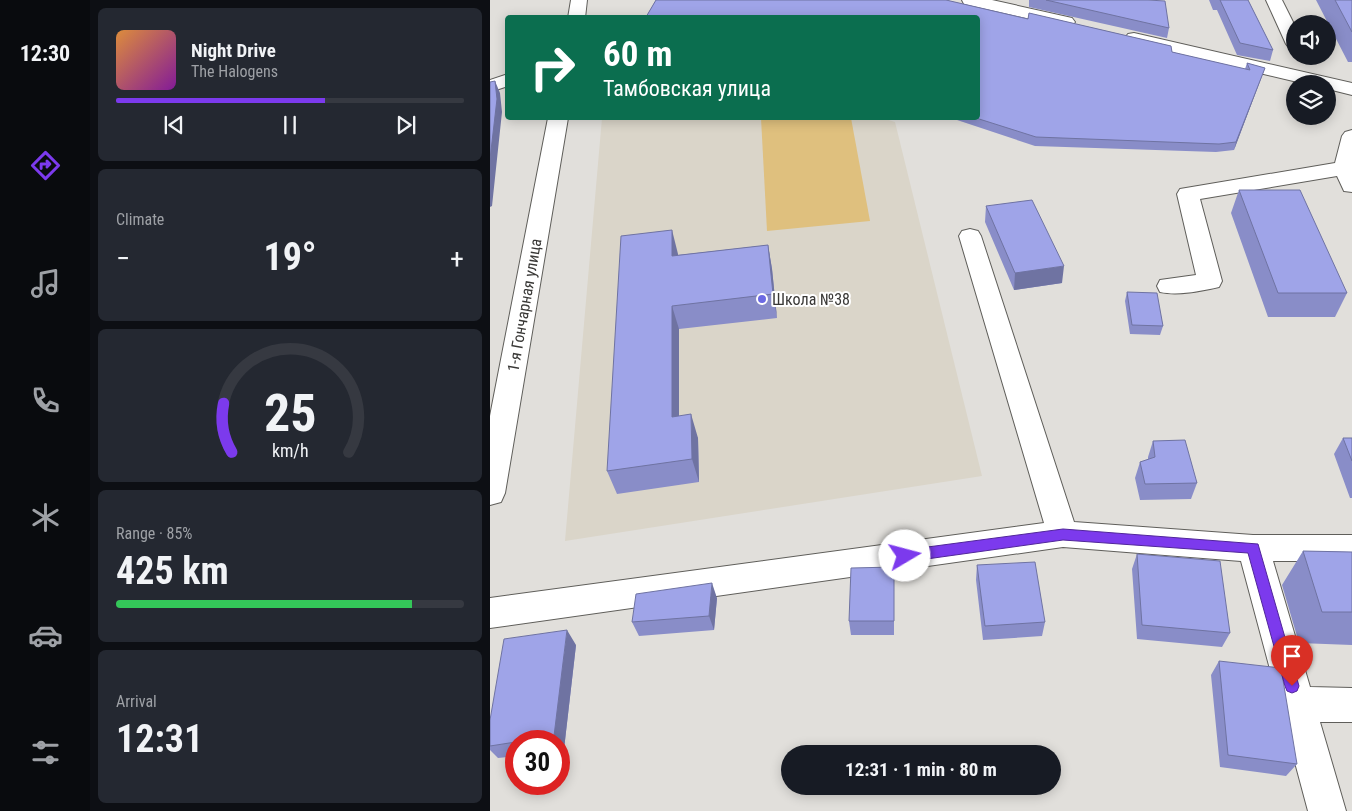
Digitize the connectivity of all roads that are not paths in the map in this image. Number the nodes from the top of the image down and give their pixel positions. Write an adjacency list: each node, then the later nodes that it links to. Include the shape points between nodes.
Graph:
1 (579, 0): 4 (street)
2 (970, 0): 6 (street)
3 (1274, 0): 5 (street)
4 (576, 15)
5 (1286, 25)
6 (1084, 26)
7 (1122, 35): 8 (street)
8 (1291, 75)
9 (505, 81): 11 (street)
10 (1336, 85): 12 (street)
11 (490, 86)
12 (1352, 89)
13 (558, 120): 18 (street, 1-я Гончарная улица)
14 (1352, 136): 15 (street)
15 (1348, 177): 17 (street, via 1188,194 1210,281)
16 (970, 236): 19 (street)
17 (1169, 286)
18 (490, 493)
19 (1063, 534): 20 (street); 22 (street)
20 (1254, 548): 21 (street); 23 (street)
21 (1352, 548)
22 (490, 613)
23 (1297, 704): 24 (street); 25 (street)
24 (1352, 705)
25 (1327, 811)

